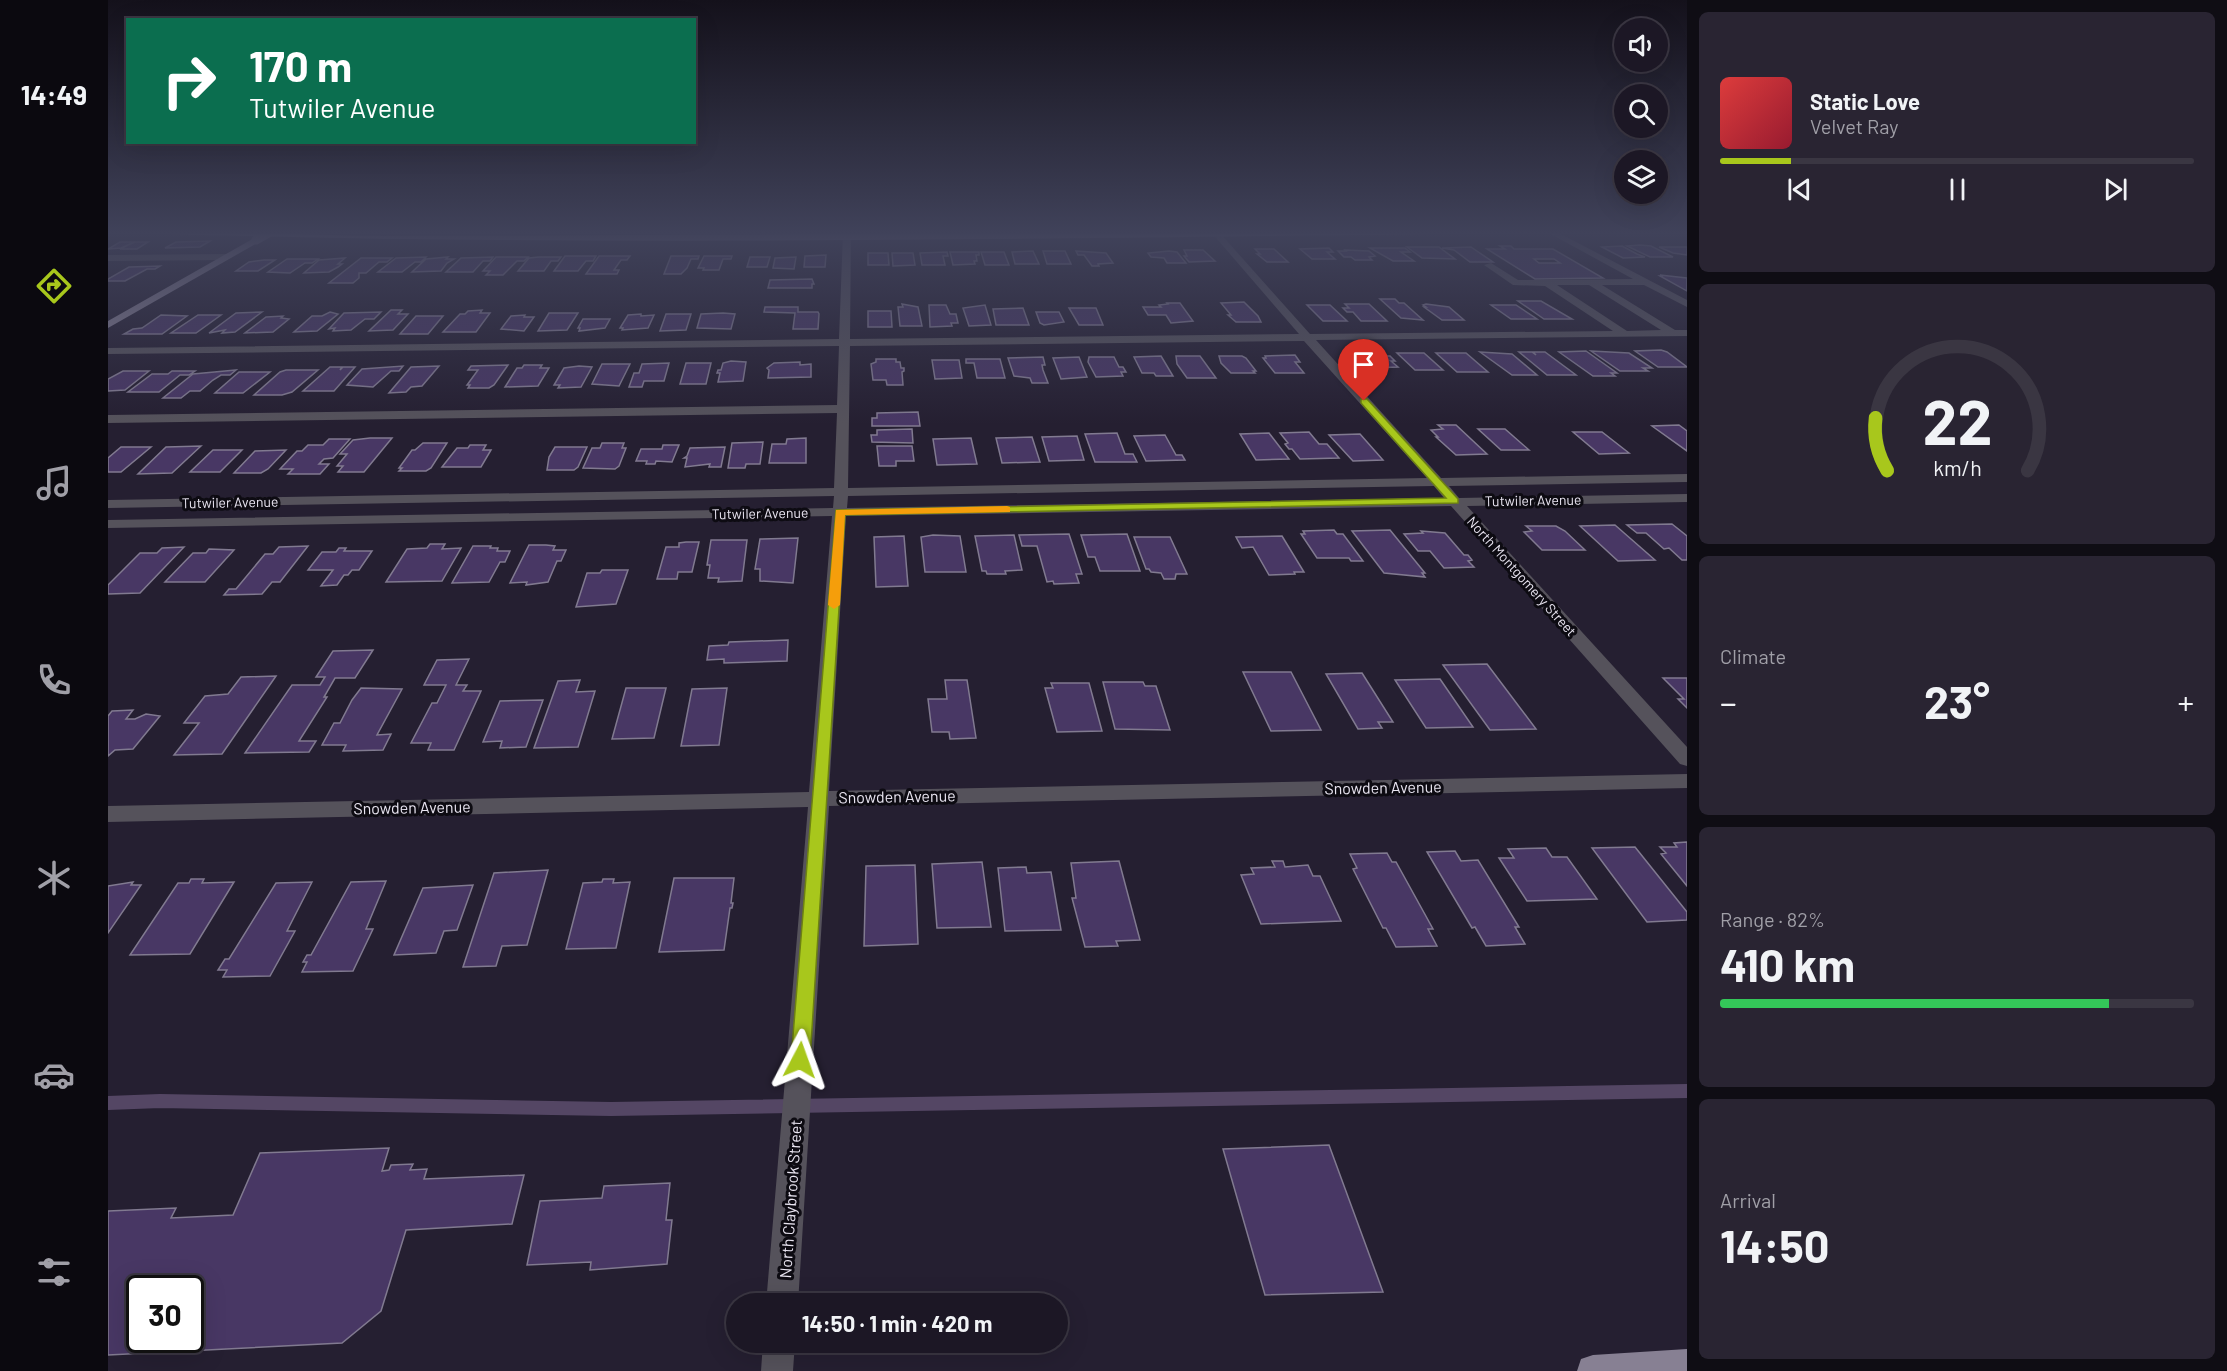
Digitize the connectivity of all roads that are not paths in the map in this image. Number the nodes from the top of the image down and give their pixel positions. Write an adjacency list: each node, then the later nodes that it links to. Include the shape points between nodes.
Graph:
1 (159, 296): 8 (main road)
2 (845, 296): 13 (street, North Claybrook Street)
3 (1270, 296): 12 (street, North Montgomery Street)
4 (1567, 296): 11 (street)
5 (1612, 296): 9 (street)
6 (1672, 296): 7 (street)
7 (1687, 304)
8 (108, 325)
9 (1672, 333): 10 (street); 11 (street)
10 (1687, 333)
11 (1625, 334): 12 (street)
12 (1305, 336): 13 (street); 18 (street, North Montgomery Street)
13 (844, 342): 14 (street); 15 (street, North Claybrook Street)
14 (108, 351)
15 (843, 409): 16 (street); 19 (street, North Claybrook Street)
16 (108, 419)
17 (1687, 478): 18 (street, Tutwiler Avenue)
18 (1437, 482): 19 (street, Tutwiler Avenue); 22 (street, North Montgomery Street)
19 (841, 493): 21 (street, Tutwiler Avenue); 24 (street, North Claybrook Street)
20 (1687, 498): 22 (street, Tutwiler Avenue)
21 (351, 500): 23 (street, Tutwiler Avenue); 25 (street)
22 (1455, 501): 24 (street, Tutwiler Avenue); 27 (street, North Montgomery Street)
23 (108, 504)
24 (840, 512): 25 (street, Tutwiler Avenue); 29 (street, North Claybrook Street)
25 (336, 520): 26 (street, Tutwiler Avenue)
26 (108, 524)
27 (1687, 759)
28 (1687, 781): 29 (street, Snowden Avenue)
29 (820, 798): 30 (street, Snowden Avenue); 31 (street, North Claybrook Street)
30 (108, 814)
31 (783, 1293)
32 (778, 1353): 34 (street)
33 (1687, 1365): 35 (main road)
34 (777, 1371)
35 (1593, 1371)

